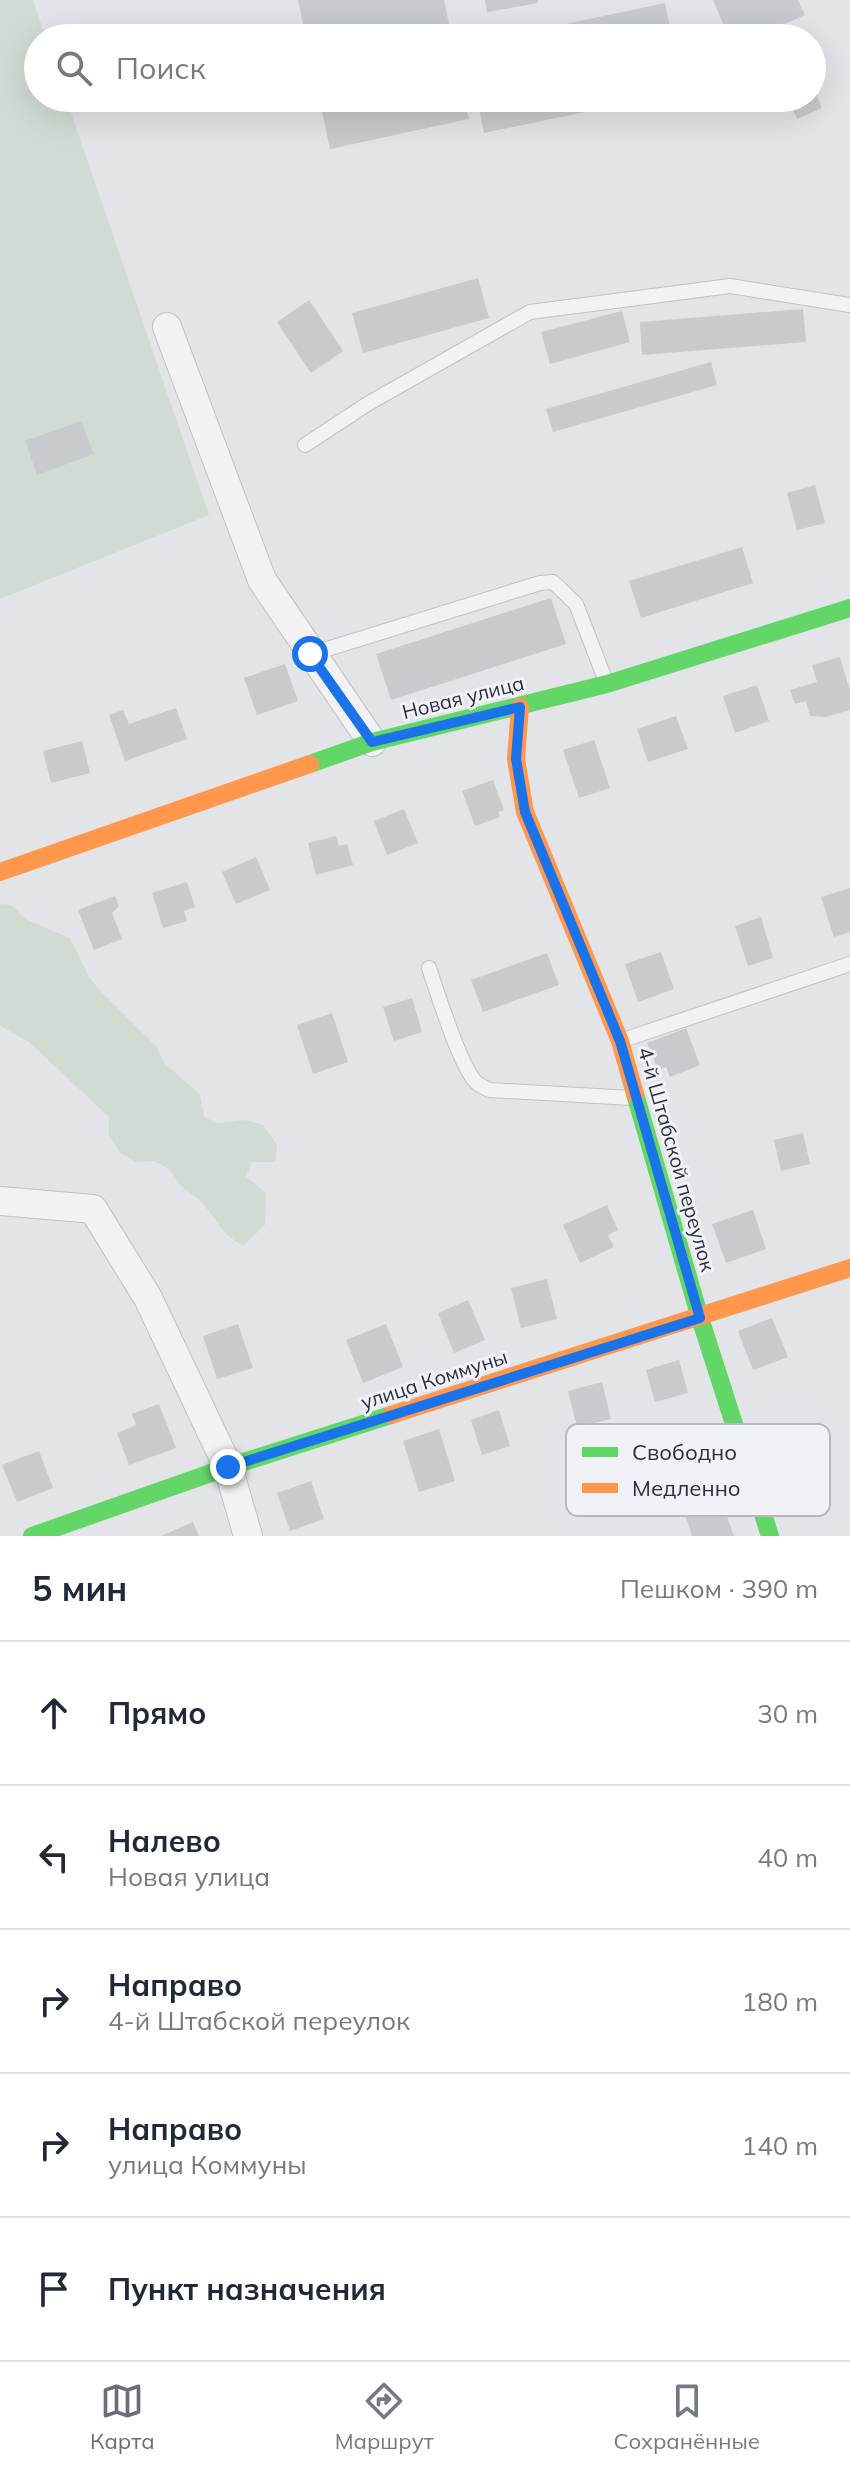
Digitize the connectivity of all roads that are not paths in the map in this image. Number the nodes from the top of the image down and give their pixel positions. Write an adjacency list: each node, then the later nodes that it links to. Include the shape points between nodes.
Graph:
1 (850, 305): 3 (lane, via 730,286 530,312)
2 (167, 327): 5 (street, via 262,580)
3 (305, 445)
4 (846, 614): 6 (street, Новая улица)
5 (310, 654): 6 (lane, via 553,582 576,604); 8 (street)
6 (607, 684): 7 (street, Новая улица)
7 (520, 707): 8 (street, Новая улица); 12 (street, 4-й Штабской переулок, via 516,759 525,812)
8 (372, 742): 9 (street, Новая улица)
9 (0, 872)
10 (850, 964): 12 (lane)
11 (429, 968): 13 (lane, via 478,1085 489,1090)
12 (620, 1041): 13 (street, 4-й Штабской переулок)
13 (637, 1098): 16 (street, 4-й Штабской переулок)
14 (0, 1201): 18 (street, via 93,1209 148,1298)
15 (850, 1268): 16 (street, улица Коммуны)
16 (700, 1318): 17 (street, 4-й Штабской переулок); 18 (street, улица Коммуны)
17 (734, 1424)
18 (228, 1467): 20 (street, улица Коммуны); 21 (street)
19 (764, 1516): 22 (street, 4-й Штабской переулок)
20 (32, 1536)
21 (248, 1536)
22 (770, 1536)

